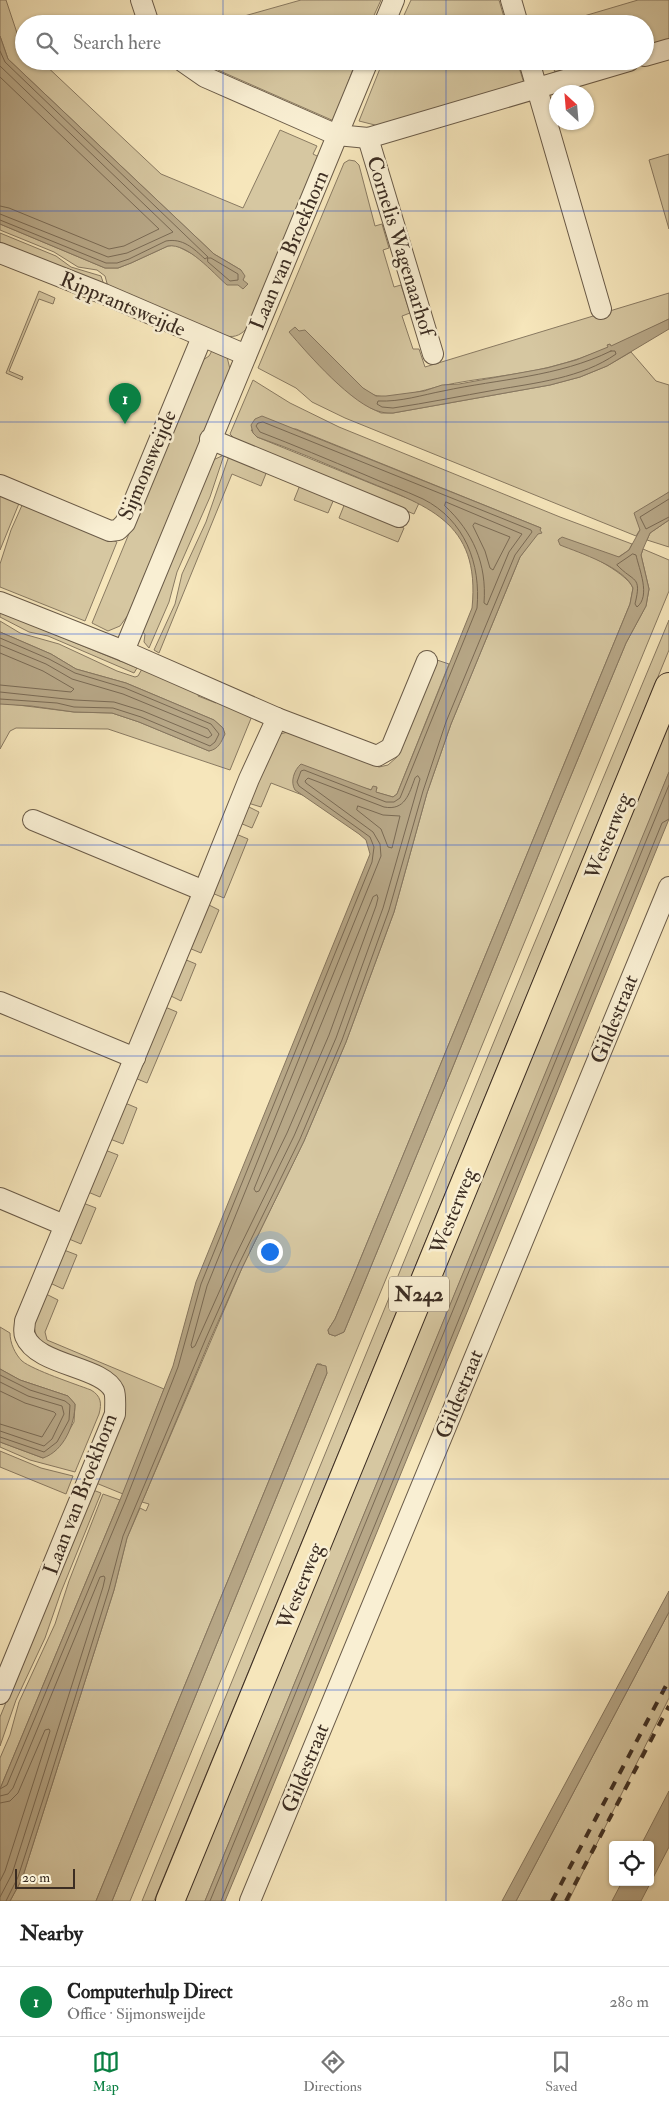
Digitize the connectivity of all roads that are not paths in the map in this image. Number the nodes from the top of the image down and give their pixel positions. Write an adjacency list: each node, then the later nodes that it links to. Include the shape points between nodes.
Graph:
1 (141, 0): 4 (street)
2 (394, 0): 5 (street)
3 (511, 0): 6 (street)
4 (146, 15)
5 (388, 15)
6 (515, 15)
7 (669, 49): 8 (street)
8 (654, 53)
9 (195, 70): 14 (street, Cornelis Wagenaarhof)
10 (364, 70): 14 (street, Laan van Broekhorn)
11 (531, 70): 13 (street)
12 (598, 70): 13 (street, Cornelis Wagenaarhof)
13 (536, 88): 15 (street, Cornelis Wagenaarhof); 17 (street)
14 (337, 135): 15 (street, Cornelis Wagenaarhof); 20 (street, Laan van Broekhorn)
15 (368, 138): 19 (street, Cornelis Wagenaarhof)
16 (0, 253): 18 (street, Ripprantsweijde)
17 (601, 309)
18 (202, 337): 20 (street, Ripprantsweijde); 22 (street, Sijmonsweijde, via 124,523 118,530 110,531)
19 (433, 354)
20 (246, 355): 21 (street, Laan van Broekhorn)
21 (210, 439): 23 (street); 25 (street, Laan van Broekhorn)
22 (0, 485)
23 (399, 517)
24 (0, 602): 25 (street)
25 (124, 651): 28 (street)
26 (426, 661): 28 (street, via 391,748 382,755 367,754)
27 (669, 687): 37 (main road, Westerweg / N242)
28 (277, 718): 31 (street, Laan van Broekhorn)
29 (33, 820): 31 (street)
30 (669, 886): 38 (street, Gildestraat)
31 (204, 891): 33 (street, Laan van Broekhorn)
32 (0, 1002): 33 (street)
33 (135, 1058): 35 (street, Laan van Broekhorn)
34 (0, 1198): 35 (street)
35 (64, 1225): 36 (street, Laan van Broekhorn, via 25,1321 24,1335 41,1353 104,1380 114,1391 115,1414)
36 (0, 1694)
37 (170, 1901)
38 (250, 1901)

